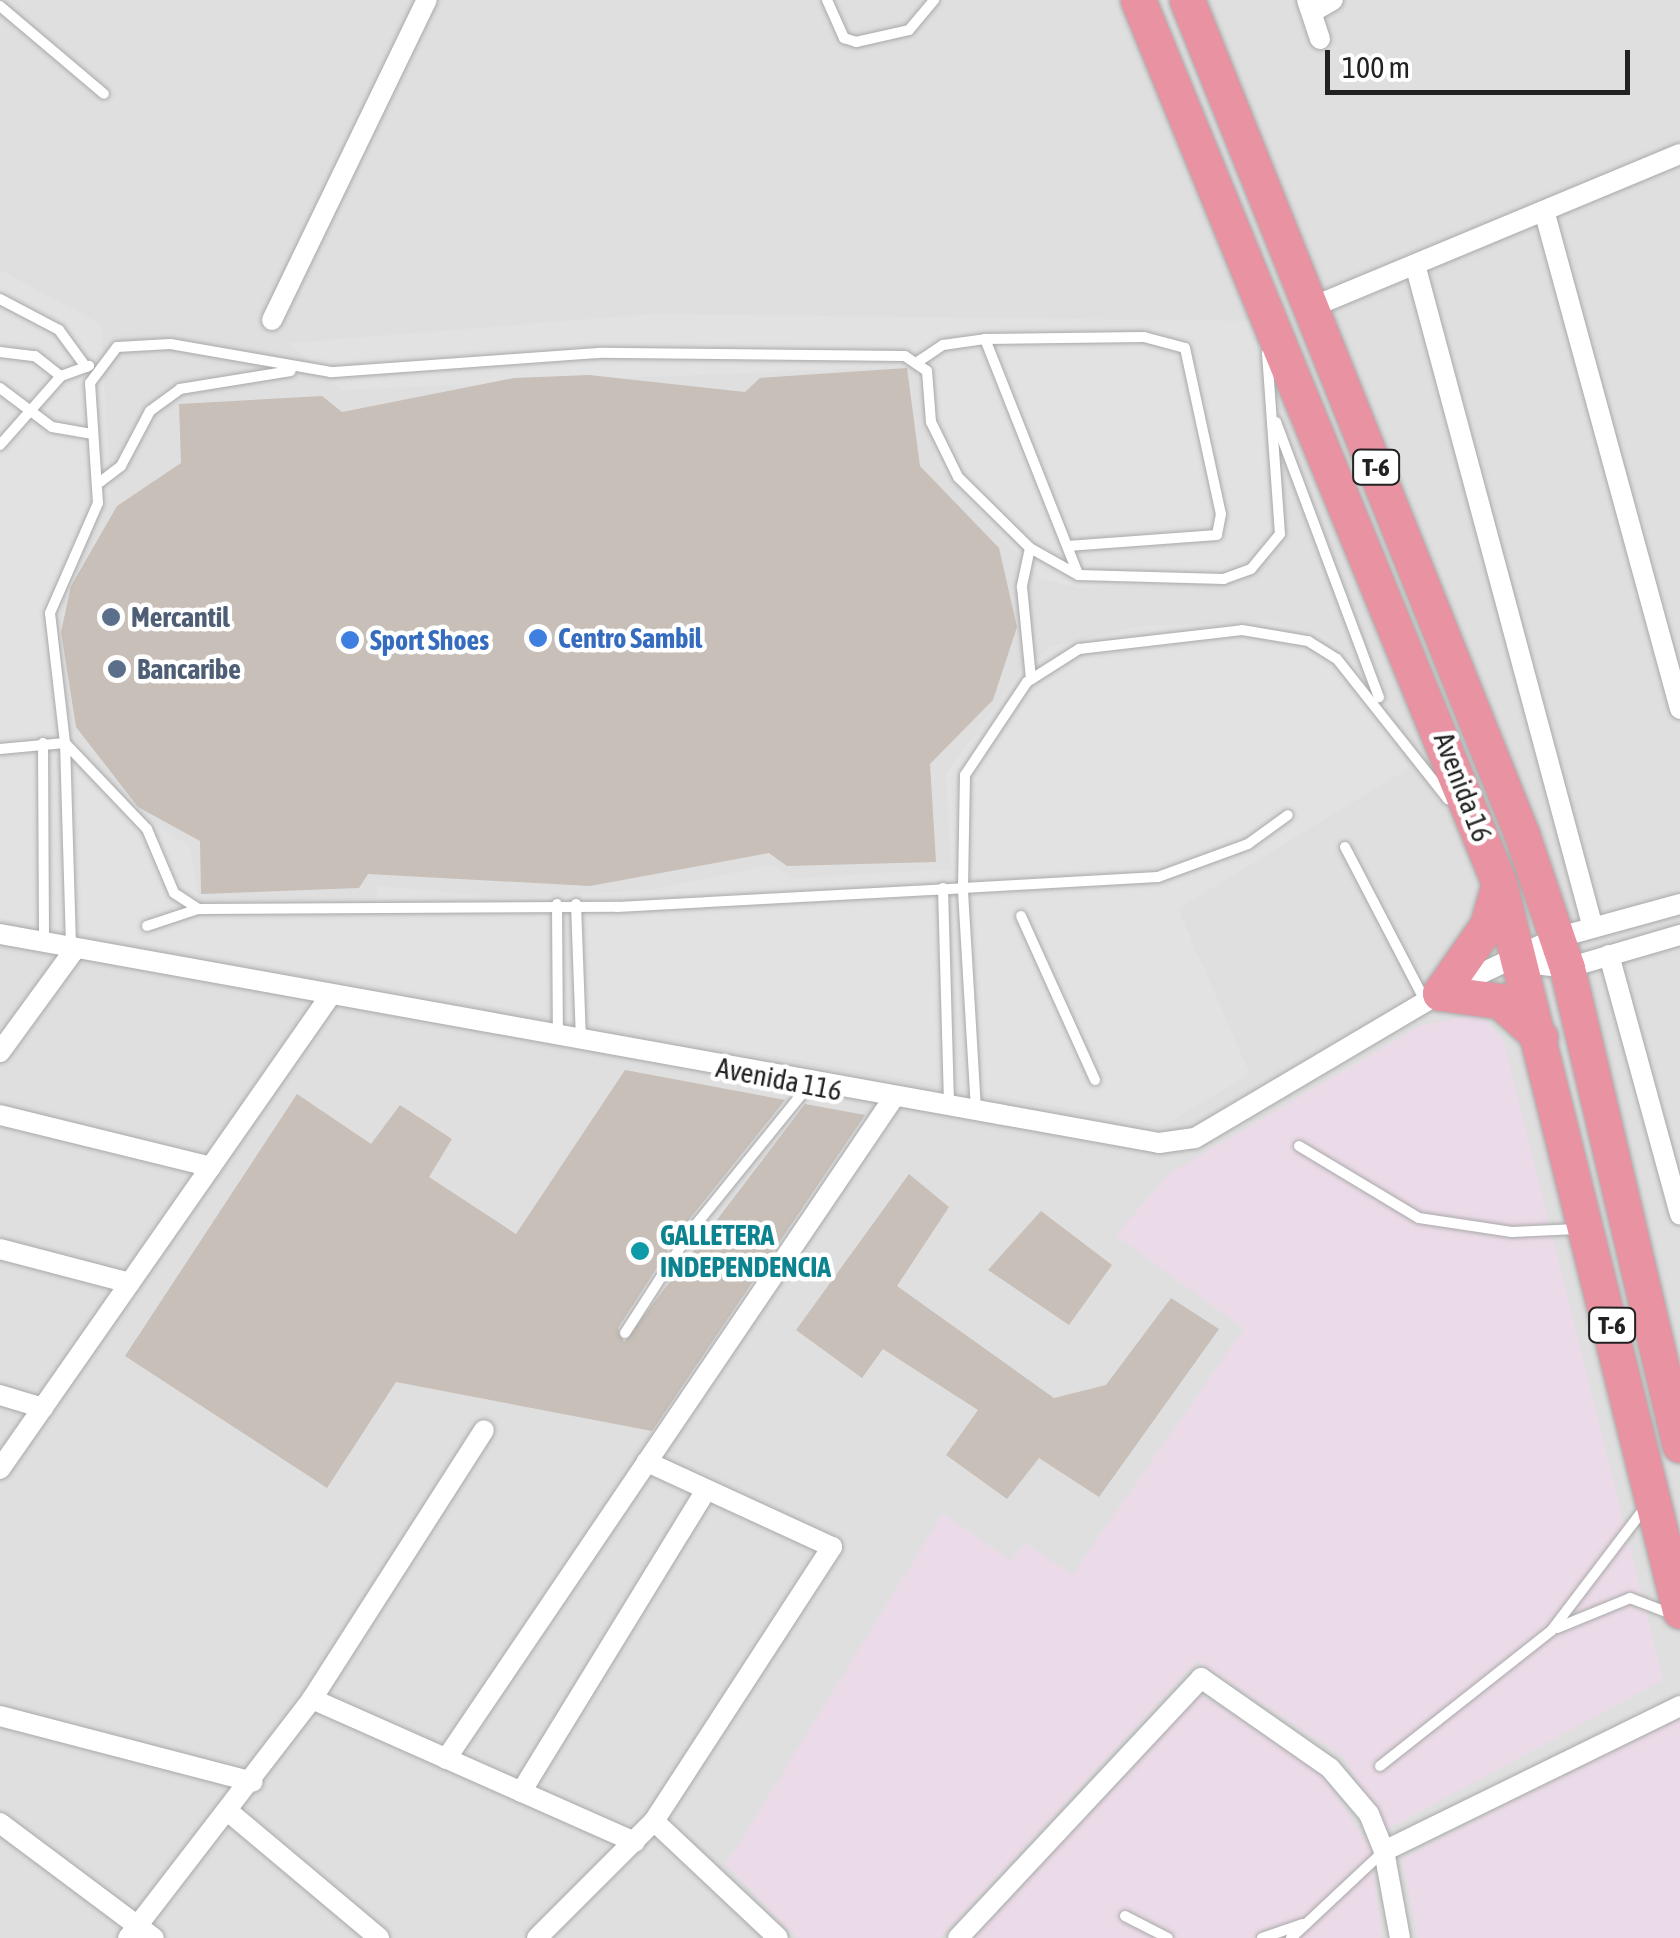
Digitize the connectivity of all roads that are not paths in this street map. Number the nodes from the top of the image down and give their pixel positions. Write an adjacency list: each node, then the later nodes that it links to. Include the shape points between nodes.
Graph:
1 (427, 0): 17 (street)
2 (826, 0): 3 (lane, via 844,38 856,42 909,30)
3 (934, 0)
4 (1138, 0): 14 (highway, Avenida 16 / T-6)
5 (1187, 0): 16 (highway, Avenida 16 / T-6)
6 (1332, 0): 8 (street)
7 (0, 6): 10 (lane)
8 (1309, 6): 9 (street)
9 (1320, 39)
10 (104, 94)
11 (1680, 154): 12 (street)
12 (1545, 214): 13 (street); 36 (street)
13 (1416, 268): 16 (street); 52 (street)
14 (1263, 297): 26 (lane); 41 (highway, Avenida 16 / T-6)
15 (0, 300): 22 (lane, via 59,330)
16 (1310, 308): 57 (highway, Avenida 16 / T-6)
17 (272, 320)
18 (984, 338): 20 (lane, via 943,345); 31 (lane); 31 (lane, via 1170,340 1194,368 1217,535)
19 (0, 352): 24 (lane, via 35,356)
20 (919, 360): 23 (lane, via 599,353); 32 (lane, via 943,452)
21 (100, 364): 22 (lane); 23 (lane, via 140,342); 28 (lane, via 90,383)
22 (86, 367): 24 (lane)
23 (298, 370): 30 (lane, via 180,389 150,411 121,466)
24 (61, 376): 27 (lane)
25 (0, 388): 27 (lane)
26 (1271, 407): 33 (lane, via 1280,534 1251,569 1224,580); 35 (lane)
27 (26, 408): 28 (lane, via 52,427); 29 (lane)
28 (92, 434): 30 (lane)
29 (0, 445)
30 (100, 482): 38 (lane, via 50,613)
31 (1067, 546): 33 (lane)
32 (1030, 548): 33 (lane); 34 (lane, via 1022,602)
33 (1078, 575)
34 (1031, 679): 35 (lane, via 1079,649 1150,636 1278,632 1337,658); 45 (lane, via 965,774)
35 (1382, 704): 41 (lane, via 1453,806)
36 (1680, 709)
37 (44, 743): 38 (lane); 39 (lane); 55 (lane)
38 (65, 743): 49 (lane, via 147,830 174,892); 56 (lane)
39 (0, 749)
40 (1288, 815): 45 (lane, via 1235,850 1158,878)
41 (1478, 824): 43 (highway, Avenida 16 / T-6)
42 (1345, 847): 61 (lane)
43 (1499, 883): 59 (highway, Avenida 16 / T-6); 61 (highway, via 1486,926)
44 (943, 888): 45 (lane); 47 (lane); 69 (lane)
45 (964, 888): 71 (lane)
46 (557, 904): 47 (lane); 49 (lane); 62 (lane)
47 (576, 904): 64 (lane)
48 (1680, 904): 52 (street)
49 (199, 909): 51 (lane)
50 (1021, 916): 66 (lane)
51 (147, 926)
52 (1593, 928): 57 (street)
53 (0, 934): 55 (street, Avenida 116)
54 (1680, 936): 58 (street)
55 (44, 942): 56 (street, Avenida 116)
56 (73, 948): 60 (street, Avenida 116); 65 (street)
57 (1561, 953): 58 (street); 59 (street); 59 (street, Avenida 116); 82 (highway, Avenida 16 / T-6)
58 (1609, 955): 74 (street)
59 (1520, 962): 61 (street, Avenida 116); 63 (highway, Avenida 16 / T-6)
60 (330, 996): 62 (street, Avenida 116); 73 (street)
61 (1433, 997): 63 (highway, via 1500,1001); 71 (street, Avenida 116, via 1195,1138 1116,1142)
62 (558, 1038): 64 (street, Avenida 116)
63 (1542, 1040): 75 (highway, Avenida 16 / T-6)
64 (581, 1043): 67 (street, Avenida 116)
65 (0, 1052)
66 (1095, 1080)
67 (809, 1085): 68 (street, Avenida 116); 78 (lane, via 690,1232)
68 (892, 1100): 69 (street, Avenida 116); 83 (street)
69 (949, 1111): 71 (street, Avenida 116)
70 (0, 1114): 73 (street)
71 (977, 1116)
72 (1299, 1146): 75 (lane, via 1419,1218 1512,1232)
73 (211, 1167): 77 (street)
74 (1680, 1214)
75 (1588, 1228): 86 (highway, Avenida 16 / T-6)
76 (0, 1249): 77 (street)
77 (130, 1283): 80 (street)
78 (625, 1334)
79 (0, 1395): 80 (street)
80 (43, 1408): 84 (street)
81 (484, 1430): 90 (street)
82 (1680, 1445)
83 (646, 1462): 85 (street); 93 (street)
84 (0, 1469)
85 (706, 1490): 96 (street); 98 (street, via 832,1547)
86 (1653, 1496): 87 (highway, Avenida 16 / T-6); 89 (lane)
87 (1680, 1611)
88 (1680, 1620): 89 (lane, via 1630,1598)
89 (1551, 1631): 94 (lane)
90 (312, 1699): 93 (street); 95 (street)
91 (1680, 1706): 101 (street)
92 (0, 1716): 95 (street)
93 (446, 1759): 96 (street)
94 (1380, 1766)
95 (253, 1782): 97 (street)
96 (521, 1792): 100 (street)
97 (229, 1812): 105 (street); 106 (street)
98 (654, 1821): 100 (street); 104 (street)
99 (0, 1822): 105 (street)
100 (635, 1842): 107 (street)
101 (1384, 1852): 103 (lane); 108 (street, via 1369,1814 1330,1768 1201,1678); 112 (street)
102 (1125, 1916): 109 (lane)
103 (1308, 1922): 110 (lane); 111 (lane)
104 (764, 1933)
105 (141, 1934)
106 (378, 1938)
107 (537, 1938)
108 (958, 1938)
109 (1168, 1938)
110 (1262, 1938)
111 (1290, 1938)
112 (1400, 1938)

